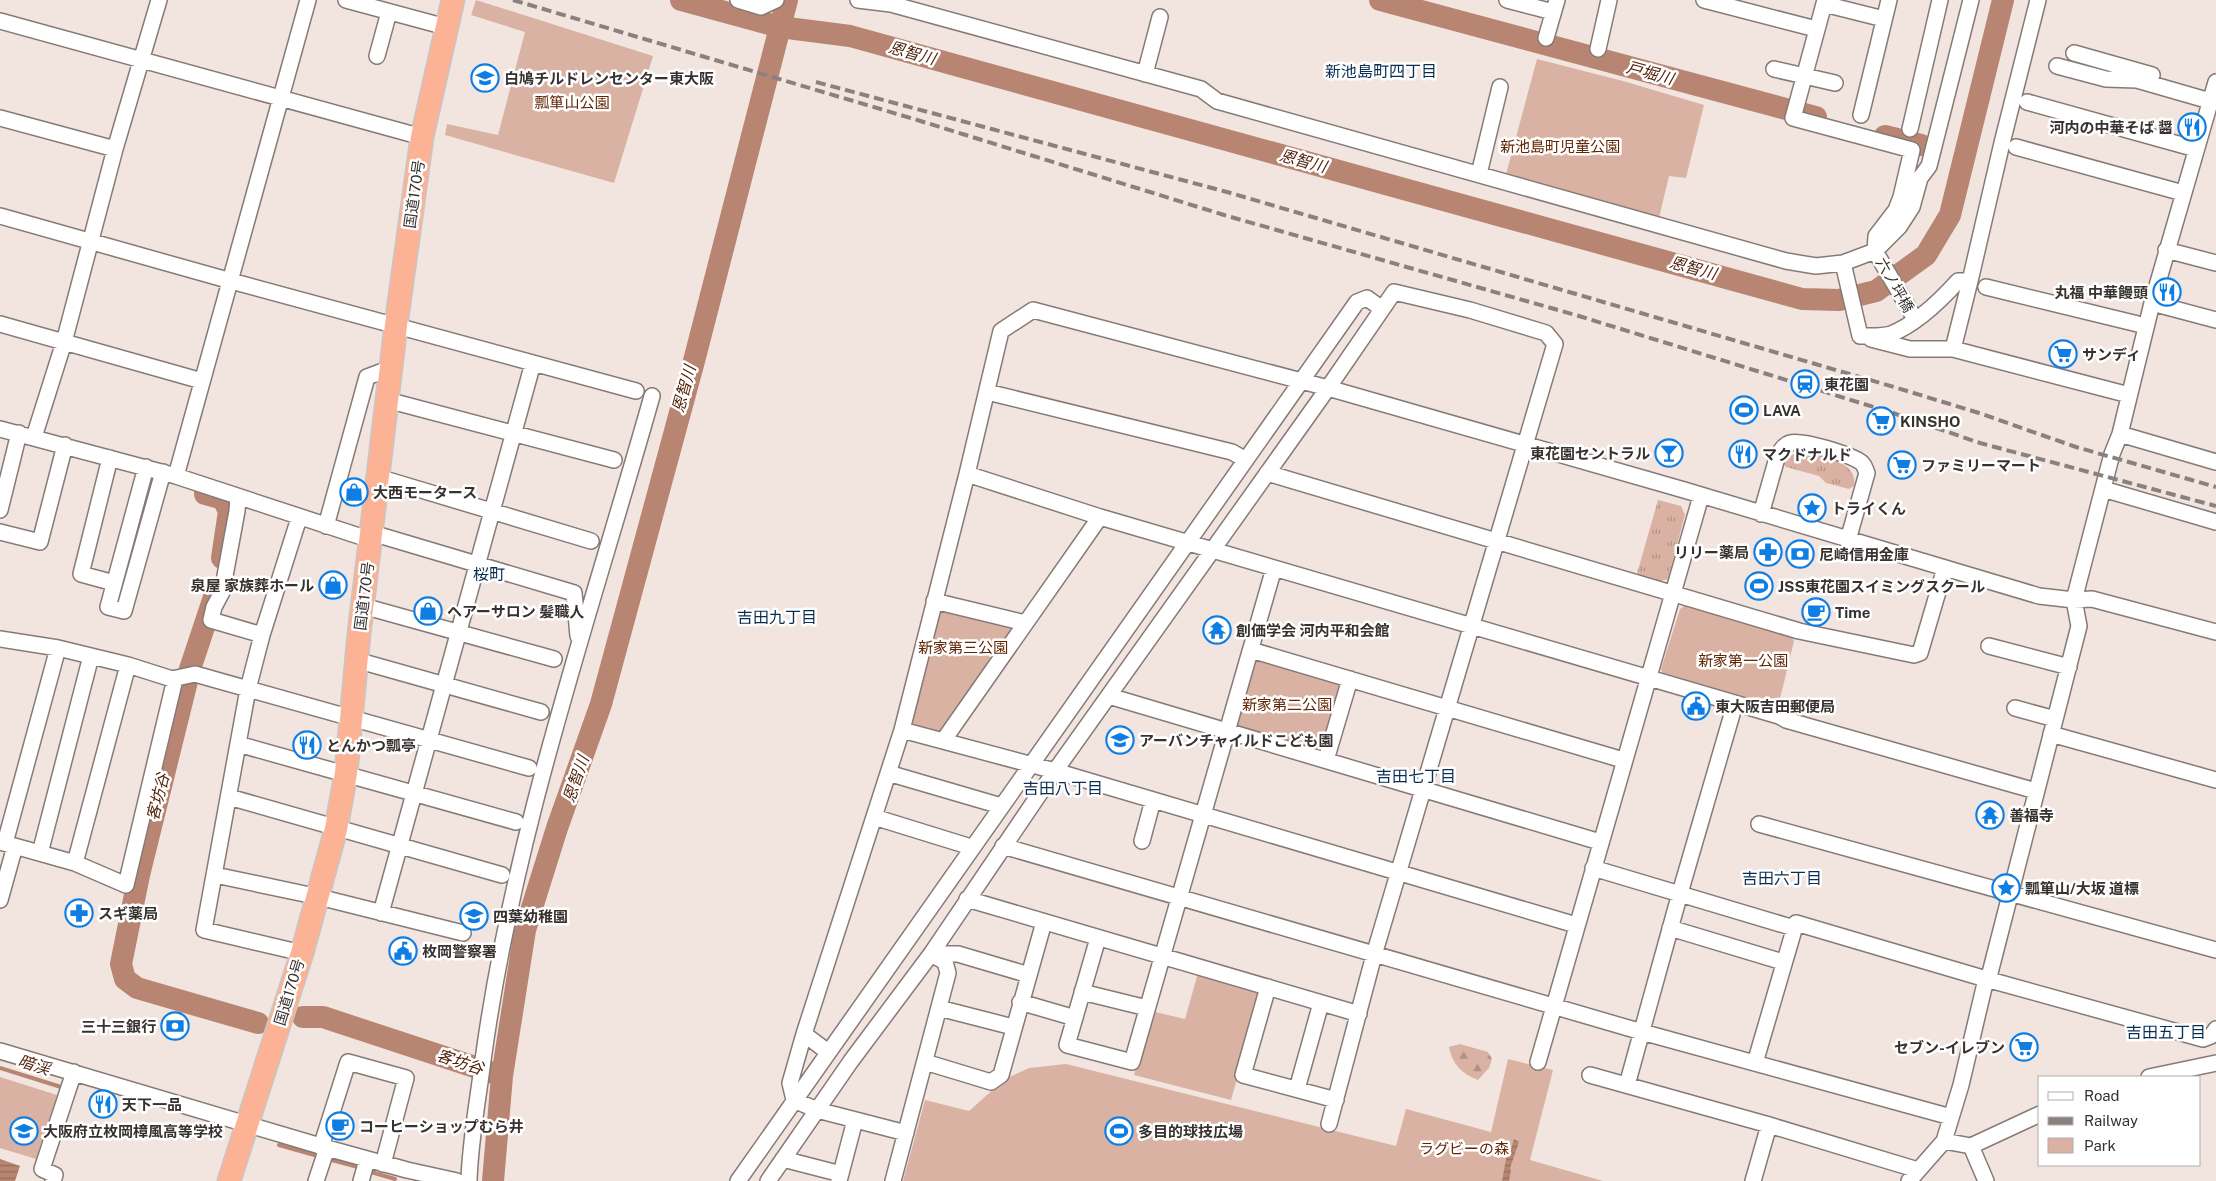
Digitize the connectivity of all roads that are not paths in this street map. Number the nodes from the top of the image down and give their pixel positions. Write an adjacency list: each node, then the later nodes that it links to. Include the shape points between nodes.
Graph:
1 (159, 0): 27 (street)
2 (308, 0): 35 (street)
3 (346, 0): 17 (street)
4 (453, 0): 21 (highway, 国道170号)
5 (738, 0): 6 (street, via 761,7)
6 (774, 0)
7 (858, 0): 30 (street, via 891,4)
8 (1507, 0): 16 (street)
9 (1609, 0): 24 (street)
10 (1704, 0): 22 (street)
11 (1889, 0): 19 (street)
12 (1940, 0): 39 (street)
13 (1971, 0): 49 (street, via 1929,166 1920,178 1912,206 1900,227)
14 (2038, 0): 53 (street)
15 (1824, 2): 19 (street); 22 (street)
16 (1555, 6): 23 (street)
17 (389, 12): 21 (street); 26 (street)
18 (1160, 18): 30 (street)
19 (1884, 19): 37 (street)
20 (0, 21): 27 (street)
21 (446, 27): 40 (highway, 国道170号)
22 (1816, 29): 31 (street)
23 (1546, 38)
24 (1598, 49)
25 (2074, 53): 34 (street)
26 (377, 56)
27 (142, 60): 35 (street); 42 (street)
28 (2058, 66): 34 (street, via 2106,79 2138,80)
29 (1774, 69): 31 (street)
30 (1145, 74): 44 (street, via 1201,89 1217,101)
31 (1804, 75): 32 (street); 49 (street, via 1793,118 1912,150 1896,210 1876,236)
32 (1835, 83)
33 (1500, 87): 44 (street)
34 (2213, 92): 43 (street)
35 (282, 99): 40 (street); 52 (street)
36 (2027, 102): 43 (street)
37 (1861, 115)
38 (0, 118): 42 (street)
39 (1910, 129)
40 (422, 137): 60 (highway, 国道170号)
41 (2016, 147): 45 (street)
42 (115, 149): 47 (street)
43 (2196, 149): 45 (street)
44 (1479, 174): 50 (street, via 1786,261 1816,266)
45 (2183, 193): 48 (street)
46 (0, 216): 47 (street)
47 (90, 241): 52 (street); 63 (street)
48 (2166, 250): 51 (street); 55 (street)
49 (1875, 251): 50 (street); 57 (street, 六ノ坪橋)
50 (1843, 263): 62 (street)
51 (2216, 264)
52 (231, 281): 60 (street); 67 (street)
53 (1970, 281): 57 (street, via 1958,281 1942,299); 64 (street)
54 (1986, 287): 61 (street)
55 (2152, 303): 58 (street); 61 (street)
56 (1382, 309): 68 (street, via 1367,298 1357,302); 69 (street); 79 (street, via 1394,292 1546,333 1555,344)
57 (1915, 319): 62 (street, via 1890,334)
58 (2216, 320)
59 (0, 324): 63 (street)
60 (396, 325): 65 (street); 66 (highway, 国道170号)
61 (2146, 326): 72 (street)
62 (1860, 336): 64 (street, via 1910,349)
63 (64, 342): 67 (street); 78 (street)
64 (1953, 349): 72 (street)
65 (533, 363): 70 (street); 76 (street)
66 (391, 368): 74 (highway, 国道170号); 99 (street, via 367,377)
67 (202, 380): 86 (street)
68 (1301, 381): 69 (street); 71 (street, via 1033,310 1001,331); 83 (street)
69 (1328, 388): 79 (street); 88 (street)
70 (636, 391)
71 (986, 392): 83 (street, via 1232,452); 87 (street)
72 (2129, 395): 77 (street)
73 (652, 396): 121 (street, via 593,601)
74 (387, 400): 76 (street); 89 (highway, 国道170号)
75 (0, 429): 78 (street)
76 (512, 434): 82 (street); 94 (street)
77 (2120, 434): 84 (street); 90 (street)
78 (27, 435): 80 (street); 93 (street)
79 (1525, 444): 91 (street); 104 (street)
80 (65, 445): 81 (street); 100 (street, via 40,542)
81 (110, 458): 85 (street); 110 (street, via 81,574)
82 (614, 460)
83 (1246, 460): 105 (street)
84 (2216, 462)
85 (146, 468): 86 (street); 110 (street)
86 (170, 474): 92 (street); 110 (street, via 124,611 108,607)
87 (968, 474): 96 (street); 113 (street)
88 (1267, 474): 104 (street); 106 (street)
89 (378, 477): 94 (street); 101 (highway, 国道170号)
90 (2103, 489): 98 (street); 112 (street)
91 (1701, 496): 95 (street); 111 (street)
92 (238, 497): 97 (street); 119 (street, via 222,592 211,620)
93 (0, 510)
94 (492, 511): 103 (street); 107 (street)
95 (1762, 514): 102 (street); 102 (street, via 1782,449 1788,443 1800,442 1856,459 1864,465 1865,483)
96 (1100, 517): 105 (street); 115 (street)
97 (299, 518): 99 (street); 119 (street)
98 (2216, 522)
99 (326, 526): 101 (street)
100 (0, 532)
101 (372, 537): 107 (street); 114 (highway, 国道170号)
102 (1848, 540): 109 (street)
103 (591, 541)
104 (1496, 541): 111 (street); 116 (street)
105 (1188, 542): 106 (street); 149 (street)
106 (1212, 550): 108 (street); 135 (street)
107 (478, 564): 117 (street); 121 (street, via 574,593)
108 (1274, 568): 116 (street); 124 (street)
109 (1945, 568): 111 (street, via 1920,653 1914,655 1799,631); 112 (street, via 2039,596)
110 (114, 583)
111 (1674, 593): 130 (street)
112 (2074, 600): 118 (street, via 2092,599); 129 (street, via 2079,626)
113 (934, 601): 115 (street); 142 (street)
114 (362, 606): 117 (street); 127 (highway, 国道170号)
115 (1025, 623): 145 (street)
116 (1471, 625): 130 (street); 137 (street)
117 (460, 632): 126 (street); 133 (street)
118 (2216, 632)
119 (262, 635): 134 (street)
120 (0, 638): 123 (street)
121 (578, 642): 247 (street, via 528,825 501,944)
122 (1989, 646): 129 (street)
123 (58, 648): 125 (street); 168 (street)
124 (1251, 650): 132 (street); 143 (street)
125 (91, 656): 128 (street); 172 (street)
126 (554, 658)
127 (356, 660): 133 (street); 140 (highway, 国道170号)
128 (128, 665): 131 (street); 173 (street)
129 (2069, 667): 141 (street)
130 (1648, 678): 136 (street); 148 (street)
131 (175, 679): 134 (street, via 195,674); 173 (street, via 126,884)
132 (1350, 679): 137 (street); 147 (street)
133 (444, 684): 139 (street); 144 (street)
134 (248, 689): 140 (street); 146 (street)
135 (1109, 696): 143 (street); 152 (street)
136 (1735, 704): 156 (street); 178 (street)
137 (1447, 707): 148 (street); 155 (street)
138 (2015, 708): 141 (street)
139 (541, 712)
140 (351, 718): 144 (street); 151 (highway, 国道170号)
141 (2053, 727): 154 (street); 156 (street)
142 (902, 730): 145 (street); 153 (street)
143 (1227, 731): 147 (street); 161 (street)
144 (428, 739): 150 (street); 157 (street)
145 (943, 741): 149 (street)
146 (238, 744): 151 (street); 158 (street)
147 (1326, 760): 155 (street)
148 (1623, 760): 167 (street)
149 (1030, 765): 152 (street); 160 (street)
150 (529, 768)
151 (346, 772): 157 (street); 165 (highway, 国道170号)
152 (1055, 772): 159 (street); 169 (street)
153 (888, 773): 160 (street); 162 (street)
154 (2216, 780)
155 (1423, 789): 167 (street); 175 (street)
156 (2036, 790): 179 (street)
157 (414, 793): 163 (street); 170 (street)
158 (229, 797): 165 (street); 176 (street)
159 (1153, 800): 161 (street); 166 (street)
160 (1001, 806): 171 (street)
161 (1203, 815): 175 (street); 181 (street)
162 (874, 817): 171 (street); 211 (street)
163 (516, 822)
164 (1759, 824): 179 (street)
165 (336, 829): 170 (street); 180 (highway, 国道170号)
166 (1142, 841)
167 (1600, 842): 174 (street)
168 (7, 844): 172 (street); 183 (street)
169 (1003, 846): 181 (street); 182 (street)
170 (399, 847): 177 (street); 184 (street)
171 (971, 847): 213 (street)
172 (40, 853): 173 (street)
173 (75, 863)
174 (1593, 868): 178 (street); 186 (street)
175 (1398, 873): 186 (street); 194 (street)
176 (215, 874): 180 (street); 192 (street, via 204,930)
177 (502, 875)
178 (1680, 893): 187 (street); 188 (street)
179 (2009, 894): 191 (street); 198 (street)
180 (319, 897): 184 (street); 192 (highway, 国道170号)
181 (1178, 897): 194 (street); 195 (street)
182 (967, 899): 185 (street); 193 (street)
183 (0, 900)
184 (381, 913): 189 (street)
185 (1044, 922): 190 (street); 197 (street)
186 (1576, 925): 203 (street)
187 (1670, 928): 196 (street); 210 (street)
188 (1794, 928): 196 (street); 198 (street, via 1796,923)
189 (462, 933)
190 (1098, 938): 195 (street); 200 (street)
191 (2216, 950)
192 (302, 953): 229 (highway, 国道170号)
193 (931, 954): 197 (street, via 958,954); 204 (street, via 945,962 948,974); 225 (street)
194 (1374, 955): 203 (street); 206 (street)
195 (1162, 956): 199 (street); 205 (street)
196 (1784, 962): 217 (street)
197 (1029, 975): 201 (street)
198 (1986, 979): 209 (street, via 2203,1039); 227 (street)
199 (1268, 987): 202 (street); 222 (street, via 1243,1074)
200 (1082, 992): 205 (street); 207 (street)
201 (1020, 1002): 207 (street); 208 (street)
202 (1321, 1003): 206 (street); 222 (street)
203 (1554, 1006): 210 (street); 215 (street)
204 (939, 1008): 208 (street); 214 (street)
205 (1147, 1008): 207 (street, via 1132,1062 1067,1045)
206 (1359, 1014): 224 (street)
207 (1074, 1018)
208 (1013, 1027): 214 (street, via 1001,1074 991,1082)
209 (2216, 1029)
210 (1642, 1032): 217 (street); 221 (street)
211 (804, 1034): 213 (street); 223 (street, via 790,1083)
212 (0, 1051): 218 (street)
213 (828, 1052): 223 (street)
214 (925, 1062): 232 (street)
215 (1538, 1062)
216 (2216, 1062): 220 (street)
217 (1755, 1063): 227 (street)
218 (74, 1072): 229 (street); 242 (street, via 42,1169 55,1175)
219 (1590, 1075): 221 (street)
220 (2153, 1076)
221 (1627, 1085): 231 (street)
222 (1297, 1089): 224 (street)
223 (794, 1100): 225 (street); 248 (street)
224 (1336, 1100): 230 (street)
225 (817, 1110): 228 (street); 236 (street)
226 (2038, 1115): 234 (street)
227 (1951, 1117): 233 (street)
228 (855, 1120): 232 (street); 241 (street)
229 (246, 1124): 235 (street); 243 (highway, 国道170号)
230 (1329, 1124)
231 (1769, 1125): 240 (street); 251 (street)
232 (906, 1133): 250 (street)
233 (1944, 1141): 234 (street); 240 (street)
234 (1971, 1146): 252 (street)
235 (324, 1147): 237 (street); 238 (street, via 348,1062 406,1078); 244 (street)
236 (783, 1159): 241 (street); 249 (street)
237 (368, 1160): 238 (street); 245 (street)
238 (383, 1164): 239 (street)
239 (406, 1176): 246 (street)
240 (1913, 1176)
241 (840, 1178)
242 (54, 1181)
243 (229, 1181)
244 (316, 1181)
245 (361, 1181)
246 (457, 1181)
247 (469, 1181)
248 (738, 1181)
249 (768, 1181)
250 (893, 1181)
251 (1753, 1181)
252 (1986, 1181)

